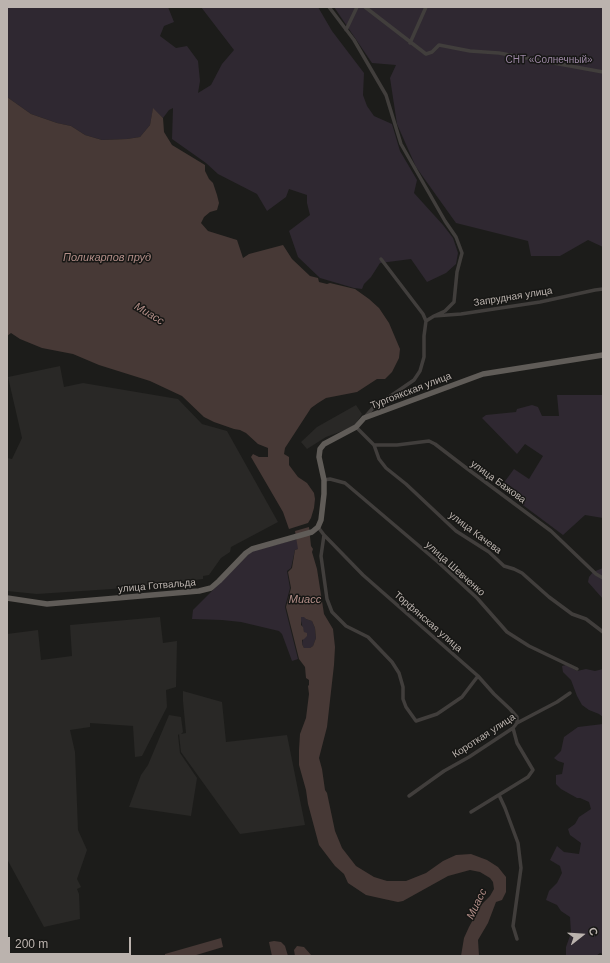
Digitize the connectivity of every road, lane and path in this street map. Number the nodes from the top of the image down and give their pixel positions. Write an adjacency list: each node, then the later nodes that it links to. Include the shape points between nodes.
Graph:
1 (329, 7): 5 (street)
2 (357, 7): 5 (street)
3 (365, 7): 6 (street)
4 (426, 7): 6 (street)
5 (346, 30): 10 (street, via 370,65 386,95 401,144 456,237 462,253 454,302 445,311)
6 (410, 43): 7 (street, via 426,54 439,45)
7 (603, 72)
8 (381, 259): 11 (street)
9 (603, 290): 10 (street, Запрудная улица, via 540,302)
10 (434, 316): 11 (street, Запрудная улица)
11 (426, 321): 13 (street, via 424,357 420,371 414,380 373,408)
12 (603, 355): 13 (main road, Тургоякская улица, via 471,377)
13 (364, 418): 14 (main road, Тургоякская улица)
14 (356, 427): 15 (street, улица Качева); 16 (main road, Тургоякская улица, via 331,439 320,449 319,457)
15 (374, 445): 19 (street, улица Бажова, via 429,441 435,444 551,531); 21 (street, улица Качева, via 379,459 386,468 456,531 489,552 504,566 522,573 549,598)
16 (324, 480): 17 (main road, Тургоякская улица, via 324,507); 22 (street, улица Шевченко, via 345,483 438,562 507,632 529,646)
17 (318, 527): 18 (street, Торфянская улица); 20 (main road, улица Готвальда, via 312,532 252,549 215,585 199,592 47,604)
18 (324, 535): 23 (street, Торфянская улица, via 363,575); 23 (street, via 321,556 332,612 346,626 368,637 392,662 399,673 406,707 416,721 437,714 462,697)
19 (603, 578)
20 (7, 598)
21 (603, 632)
22 (577, 669)
23 (478, 676): 25 (street, Торфянская улица, via 517,717)
24 (570, 693): 25 (street, Короткая улица)
25 (518, 723): 26 (street, Короткая улица)
26 (513, 728): 27 (street, via 517,743 533,770); 28 (street, Короткая улица)
27 (499, 795): 29 (street); 30 (street, via 518,843 521,868 513,926)
28 (409, 796)
29 (471, 812)
30 (517, 939)

